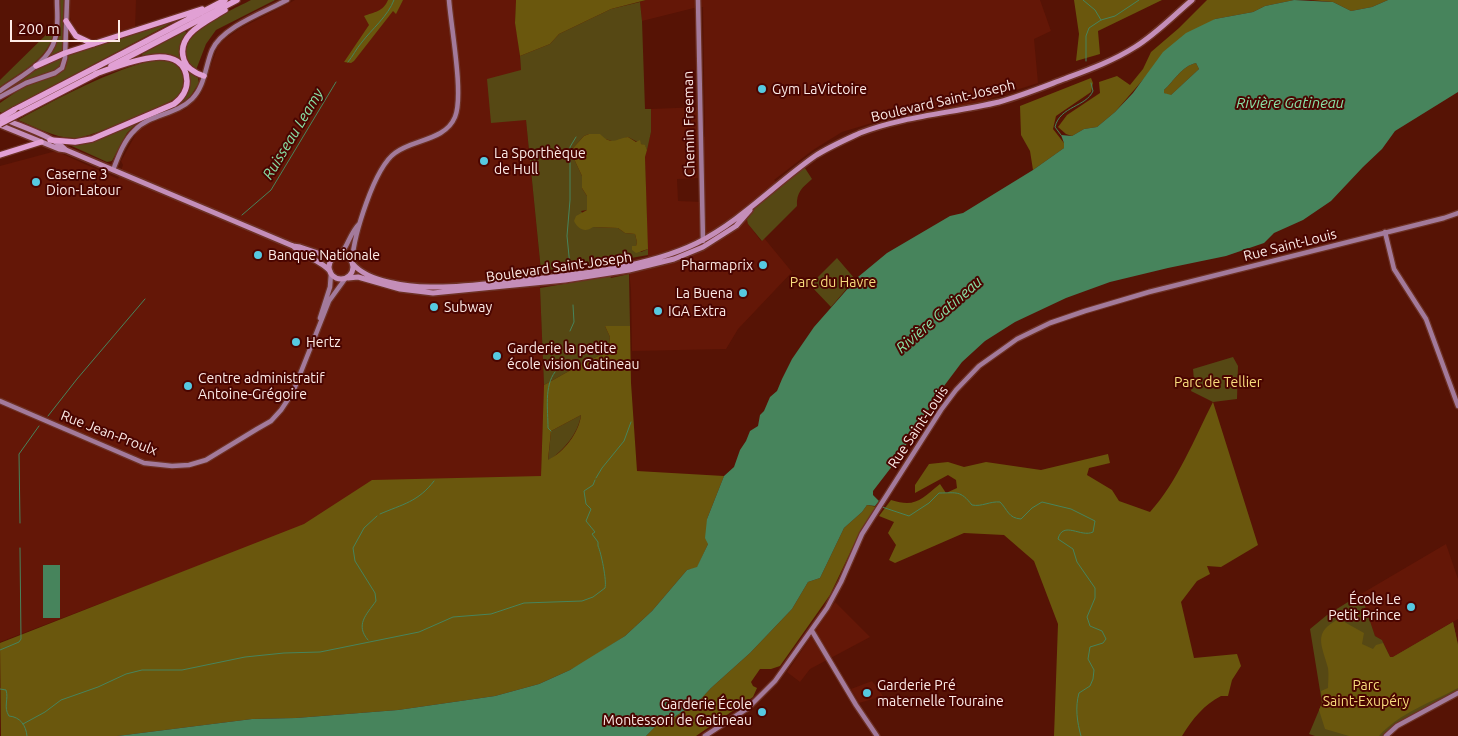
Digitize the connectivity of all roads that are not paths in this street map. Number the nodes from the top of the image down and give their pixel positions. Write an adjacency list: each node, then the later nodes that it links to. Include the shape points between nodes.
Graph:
1 (57, 0): 13 (street, via 55,40)
2 (66, 0): 10 (street)
3 (225, 0): 9 (highway)
4 (239, 0): 14 (highway); 15 (highway, via 194,30 184,42 182,52 186,64)
5 (287, 0): 15 (street, via 220,38 212,50)
6 (449, 0): 27 (street, via 458,97 455,118 440,134 404,147 388,159 379,173)
7 (698, 0): 29 (street, Chemin Freeman)
8 (1192, 0): 25 (main road, Boulevard Saint-Joseph, via 1143,41 1114,59 1015,97 906,120 835,144)
9 (218, 4): 11 (highway); 18 (highway, bridge)
10 (66, 21): 11 (highway, via 76,36); 12 (street)
11 (93, 44): 12 (highway)
12 (65, 53): 13 (highway); 17 (street, via 64,64 57,72 30,81)
13 (36, 66): 16 (street)
14 (95, 74): 19 (highway, bridge); 20 (highway, via 142,59 162,57 179,64 187,83 183,95 175,103 100,136 78,141)
15 (204, 76): 24 (street, via 199,90 189,102 134,130)
16 (0, 91)
17 (0, 97)
18 (0, 118): 20 (main road)
19 (0, 125): 21 (main road)
20 (50, 140): 22 (main road)
21 (41, 142): 22 (main road); 23 (highway)
22 (66, 150): 24 (main road)
23 (0, 154)
24 (113, 170): 30 (main road)
25 (755, 204): 29 (main road, Boulevard Saint-Joseph); 31 (main road, Boulevard Saint-Joseph, via 736,226)
26 (1458, 213): 28 (street, Rue Saint-Louis)
27 (360, 223): 32 (street, via 347,247); 33 (street)
28 (1384, 232): 38 (street, via 1394,269 1426,319); 39 (street, Rue Saint-Louis, via 1094,308 1050,323 1017,339 979,366 941,410 860,538 834,597)
29 (704, 239): 31 (street, Chemin Freeman); 33 (main road, Boulevard Saint-Joseph, via 672,253 602,269 433,288 384,281 365,273)
30 (293, 246): 32 (main road, via 324,255); 34 (main road, via 322,263)
31 (703, 247): 35 (main road, Boulevard Saint-Joseph, via 674,259 629,270 458,291 416,292 358,277)
32 (338, 255): 33 (main road, via 348,257); 34 (main road, via 331,260)
33 (352, 262): 35 (main road, via 353,272)
34 (330, 272): 35 (main road, via 336,278); 36 (street, Rue Jean-Proulx, via 330,287)
35 (346, 278): 36 (street, Rue Jean-Proulx, via 332,295)
36 (320, 322): 37 (street, Rue Jean-Proulx, via 293,392 281,410 266,424 198,462 172,466 144,463)
37 (0, 401)
38 (1458, 406)
39 (812, 630): 41 (street, Rue Saint-Louis, via 763,694 748,708); 42 (street)
40 (1458, 693): 43 (street, via 1397,726)
41 (705, 736)
42 (878, 736)
43 (1386, 736)

